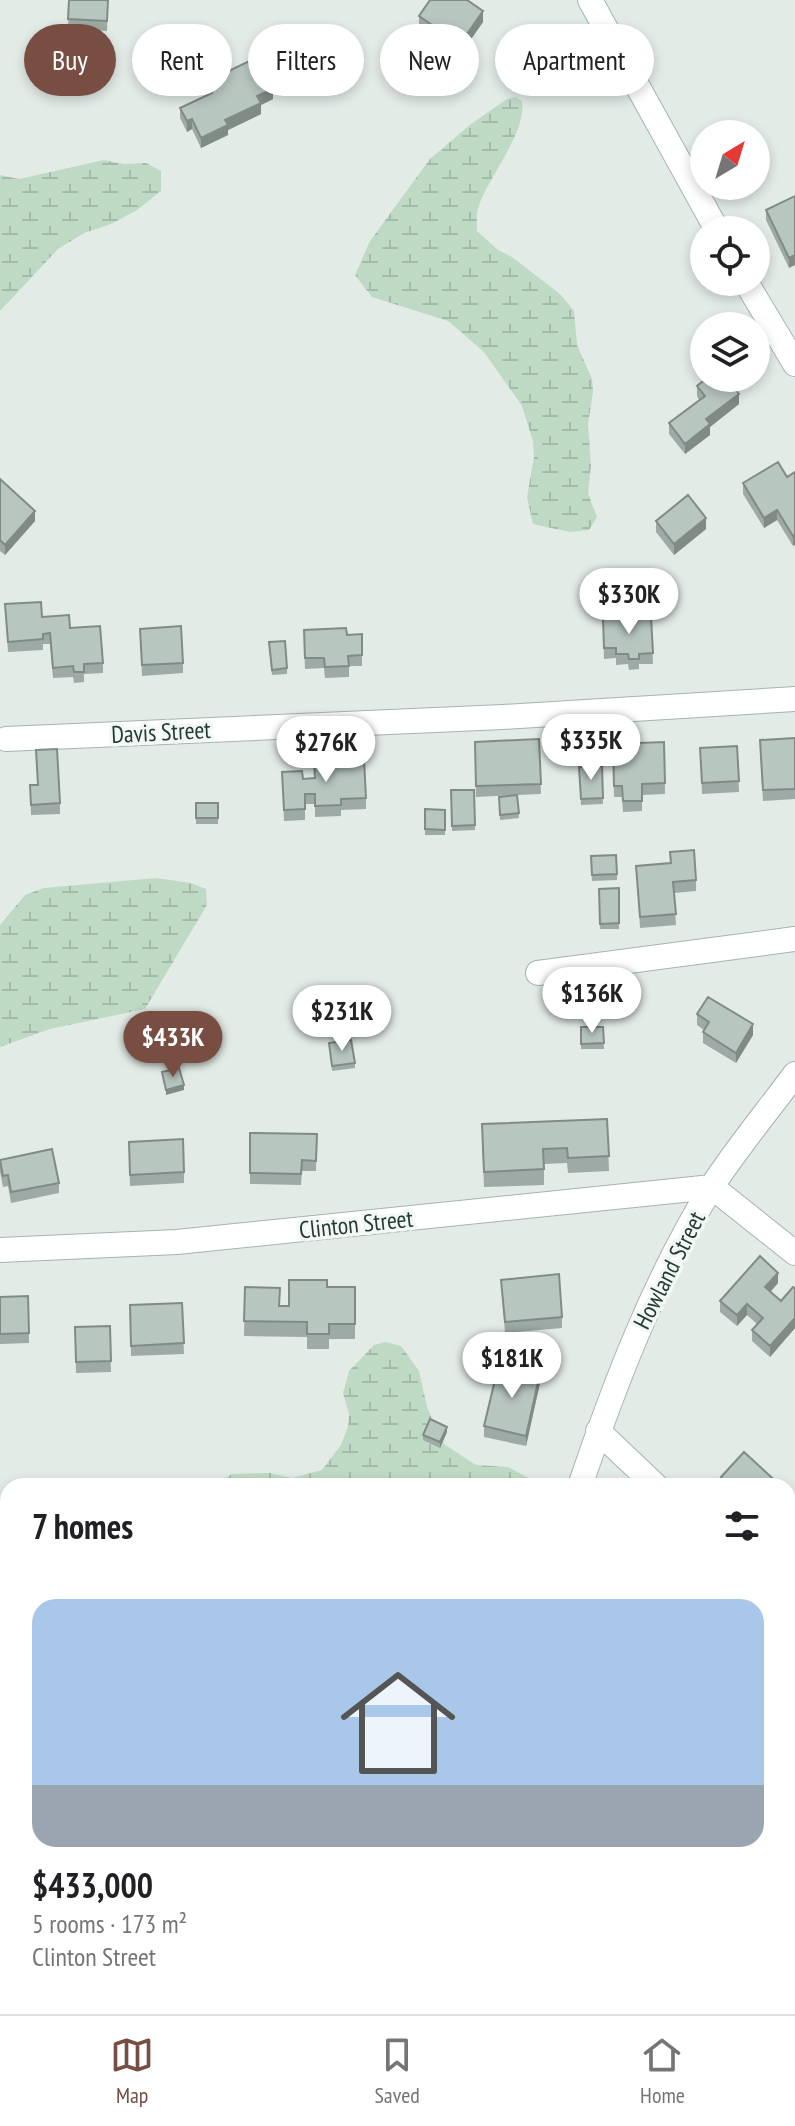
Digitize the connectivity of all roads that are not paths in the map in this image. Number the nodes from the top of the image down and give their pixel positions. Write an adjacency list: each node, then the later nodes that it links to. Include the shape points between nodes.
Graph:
1 (590, 0): 2 (street)
2 (709, 216)
3 (754, 296): 4 (street)
4 (795, 364)
5 (795, 699): 6 (street, Davis Street)
6 (6, 739)
7 (795, 939): 8 (street)
8 (538, 973)
9 (795, 1074): 10 (street, Howland Street)
10 (712, 1187): 11 (street, Clinton Street, via 177,1242); 12 (street); 13 (street, Howland Street, via 651,1302)
11 (0, 1250)
12 (795, 1253)
13 (598, 1431): 14 (street, Howland Street); 15 (street)
14 (583, 1478)
15 (648, 1478)

